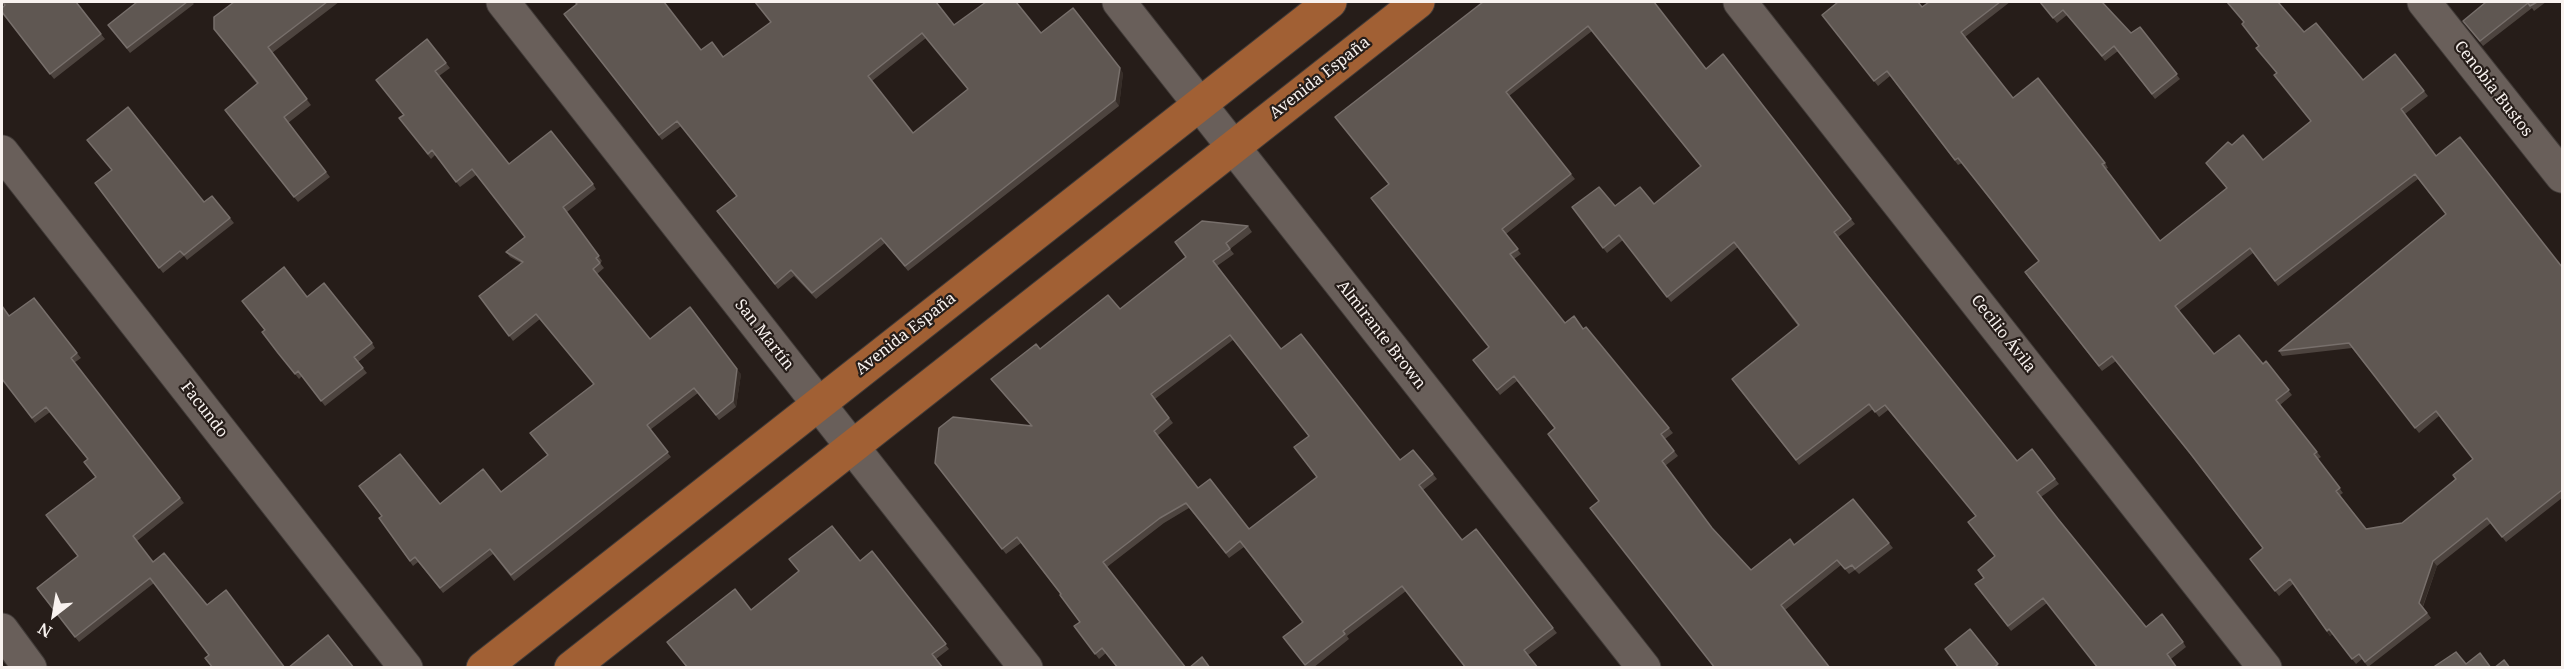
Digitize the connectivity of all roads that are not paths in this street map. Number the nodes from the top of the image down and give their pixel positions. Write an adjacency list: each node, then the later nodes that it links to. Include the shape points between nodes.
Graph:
1 (503, 2): 11 (street, San Martín)
2 (1119, 2): 7 (street, Almirante Brown)
3 (1330, 2): 7 (main road, Avenida España)
4 (1418, 2): 8 (main road, Avenida España)
5 (1740, 2): 20 (street, Cecilio Ávila)
6 (2424, 2): 10 (street, Cenobia Bustos)
7 (1199, 104): 8 (street, Almirante Brown); 11 (main road, Avenida España)
8 (1233, 147): 12 (main road, Avenida España); 19 (street, Almirante Brown)
9 (2, 152): 15 (street, Facundo)
10 (2558, 162)
11 (818, 404): 12 (street, San Martín); 16 (main road, Avenida España)
12 (851, 447): 17 (main road, Avenida España); 18 (street, San Martín)
13 (2, 630): 14 (street)
14 (30, 668)
15 (406, 668)
16 (483, 668)
17 (571, 668)
18 (1026, 668)
19 (1644, 668)
20 (2265, 668)

